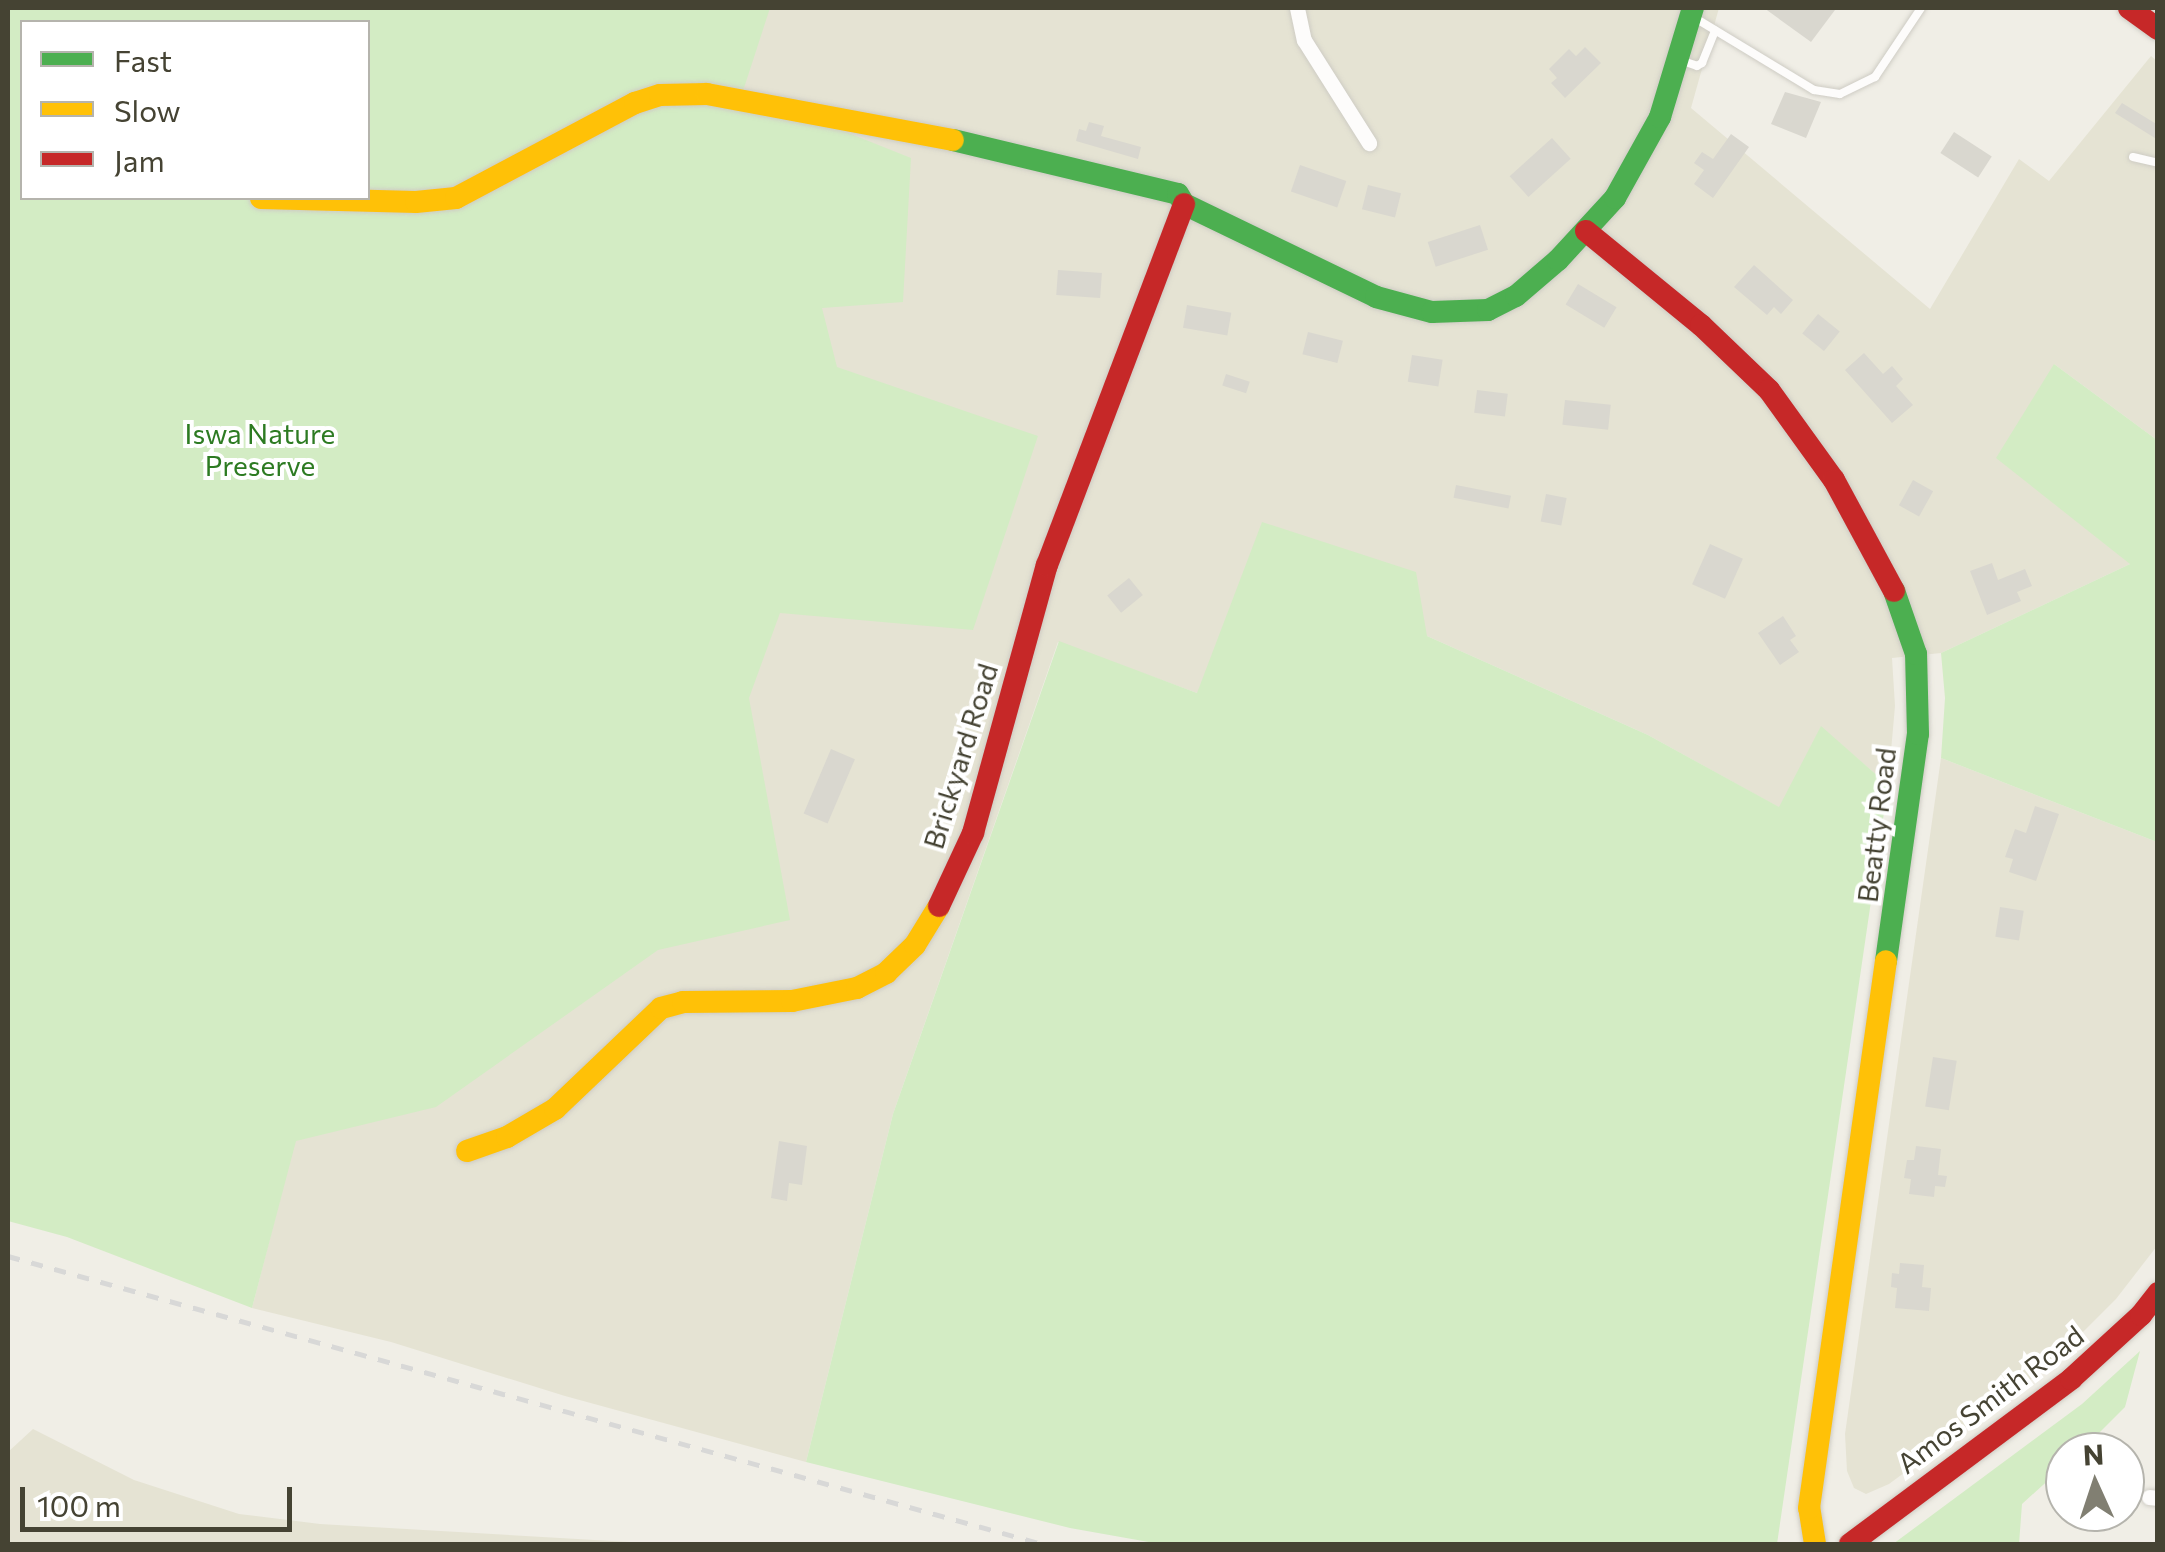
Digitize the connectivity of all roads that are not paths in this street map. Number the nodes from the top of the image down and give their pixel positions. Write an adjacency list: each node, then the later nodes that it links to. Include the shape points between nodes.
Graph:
1 (1297, 8): 8 (street, via 1304,40)
2 (1922, 8): 6 (lane, via 1875,77 1840,94 1814,90)
3 (2129, 8): 5 (street)
4 (1692, 12): 6 (lane); 7 (street)
5 (2158, 29)
6 (1715, 30): 7 (lane, via 1702,63)
7 (1680, 60): 13 (street, via 1646,146)
8 (1369, 143)
9 (2133, 158): 10 (lane)
10 (2158, 163)
11 (338, 200): 12 (street, via 456,198 614,112 683,92 961,141 1178,194)
12 (1184, 204): 13 (street, via 1376,296 1432,312 1500,306); 14 (street, Brickyard Road, via 1047,566 972,833 951,886 915,945 886,973 857,988 792,1001 660,1008 555,1109 507,1138)
13 (1586, 231): 16 (street, Beatty Road, via 1769,390 1875,551 1916,654 1918,734 1810,1508)
14 (467, 1151)
15 (2158, 1292): 17 (street, Amos Smith Road, via 2070,1379)
16 (1815, 1544)
17 (1850, 1544)

